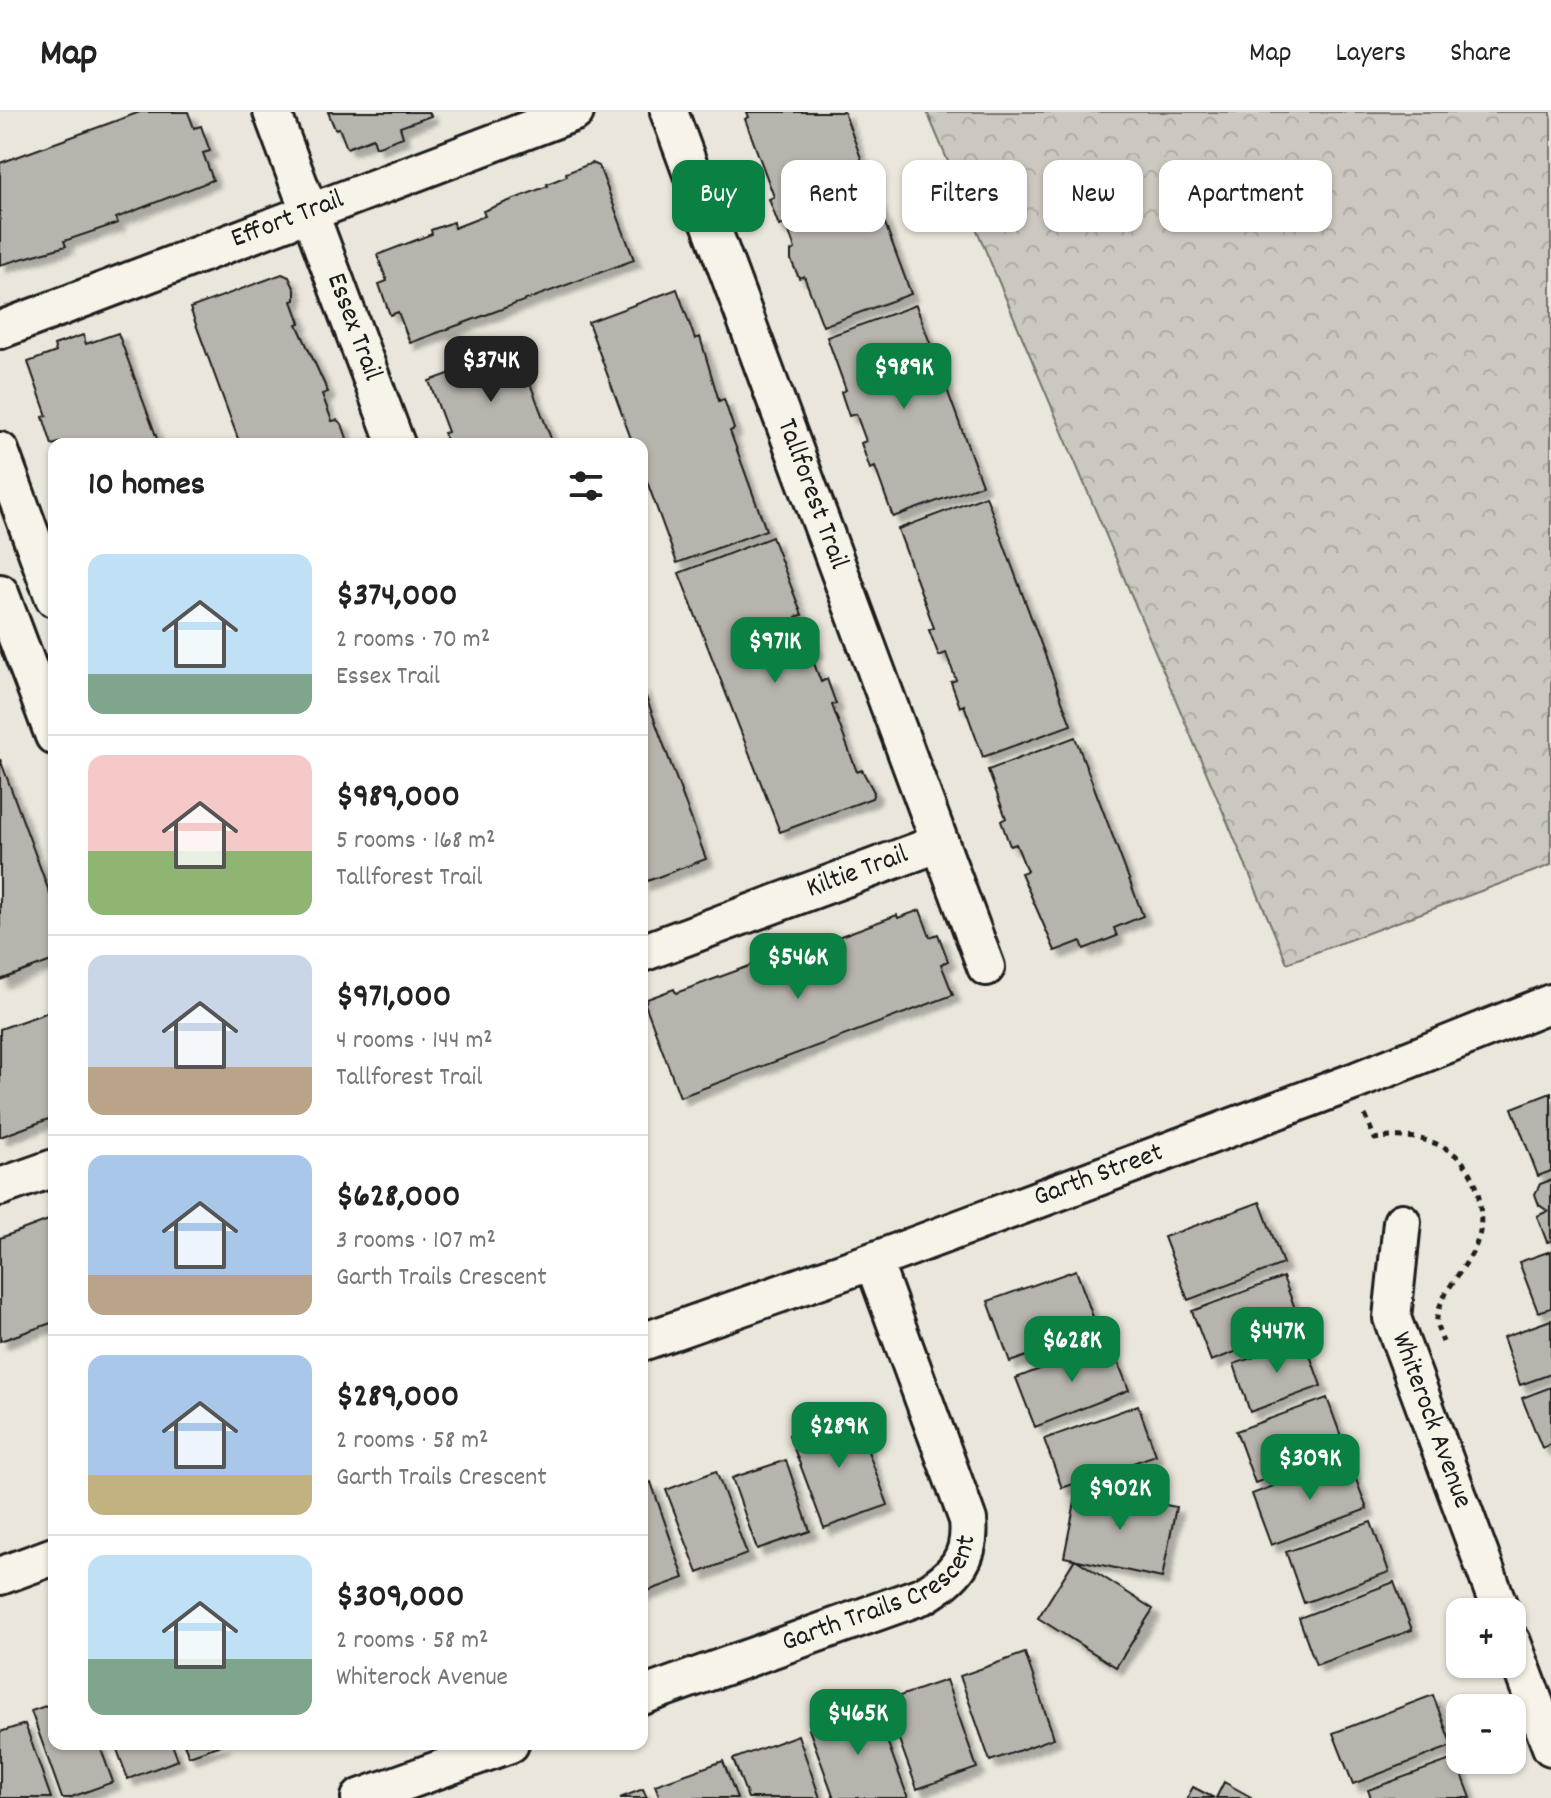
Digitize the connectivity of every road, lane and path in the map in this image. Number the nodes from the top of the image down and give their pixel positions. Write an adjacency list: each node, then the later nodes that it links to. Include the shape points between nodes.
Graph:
1 (272, 112): 4 (street, Essex Trail)
2 (575, 112): 4 (street, Effort Trail)
3 (669, 112): 13 (street, Tallforest Trail)
4 (309, 211): 5 (street, Effort Trail); 6 (street, Essex Trail)
5 (0, 330)
6 (394, 438)
7 (0, 451): 8 (street)
8 (41, 564): 9 (street); 10 (street)
9 (0, 580)
10 (48, 582)
11 (0, 593): 12 (street)
12 (48, 720)
13 (940, 843): 14 (street, Kiltie Trail); 15 (street, Tallforest Trail)
14 (648, 951)
15 (986, 967)
16 (1551, 1003): 21 (street, Garth Street)
17 (1364, 1114): 23 (path, via 1375,1139 1420,1138 1457,1156 1478,1188 1478,1242 1447,1293 1437,1323)
18 (48, 1170): 19 (street)
19 (0, 1187)
20 (1402, 1222): 26 (street, Whiterock Avenue, via 1392,1318)
21 (873, 1261): 22 (street, Garth Street); 28 (street, Garth Trails Crescent, via 968,1520 970,1536 958,1567 924,1595)
22 (648, 1340)
23 (1445, 1351)
24 (48, 1558): 25 (street)
25 (0, 1576)
26 (1496, 1598)
27 (1525, 1678): 29 (street)
28 (648, 1694)
29 (1551, 1747)
30 (493, 1750): 31 (street)
31 (360, 1798)

